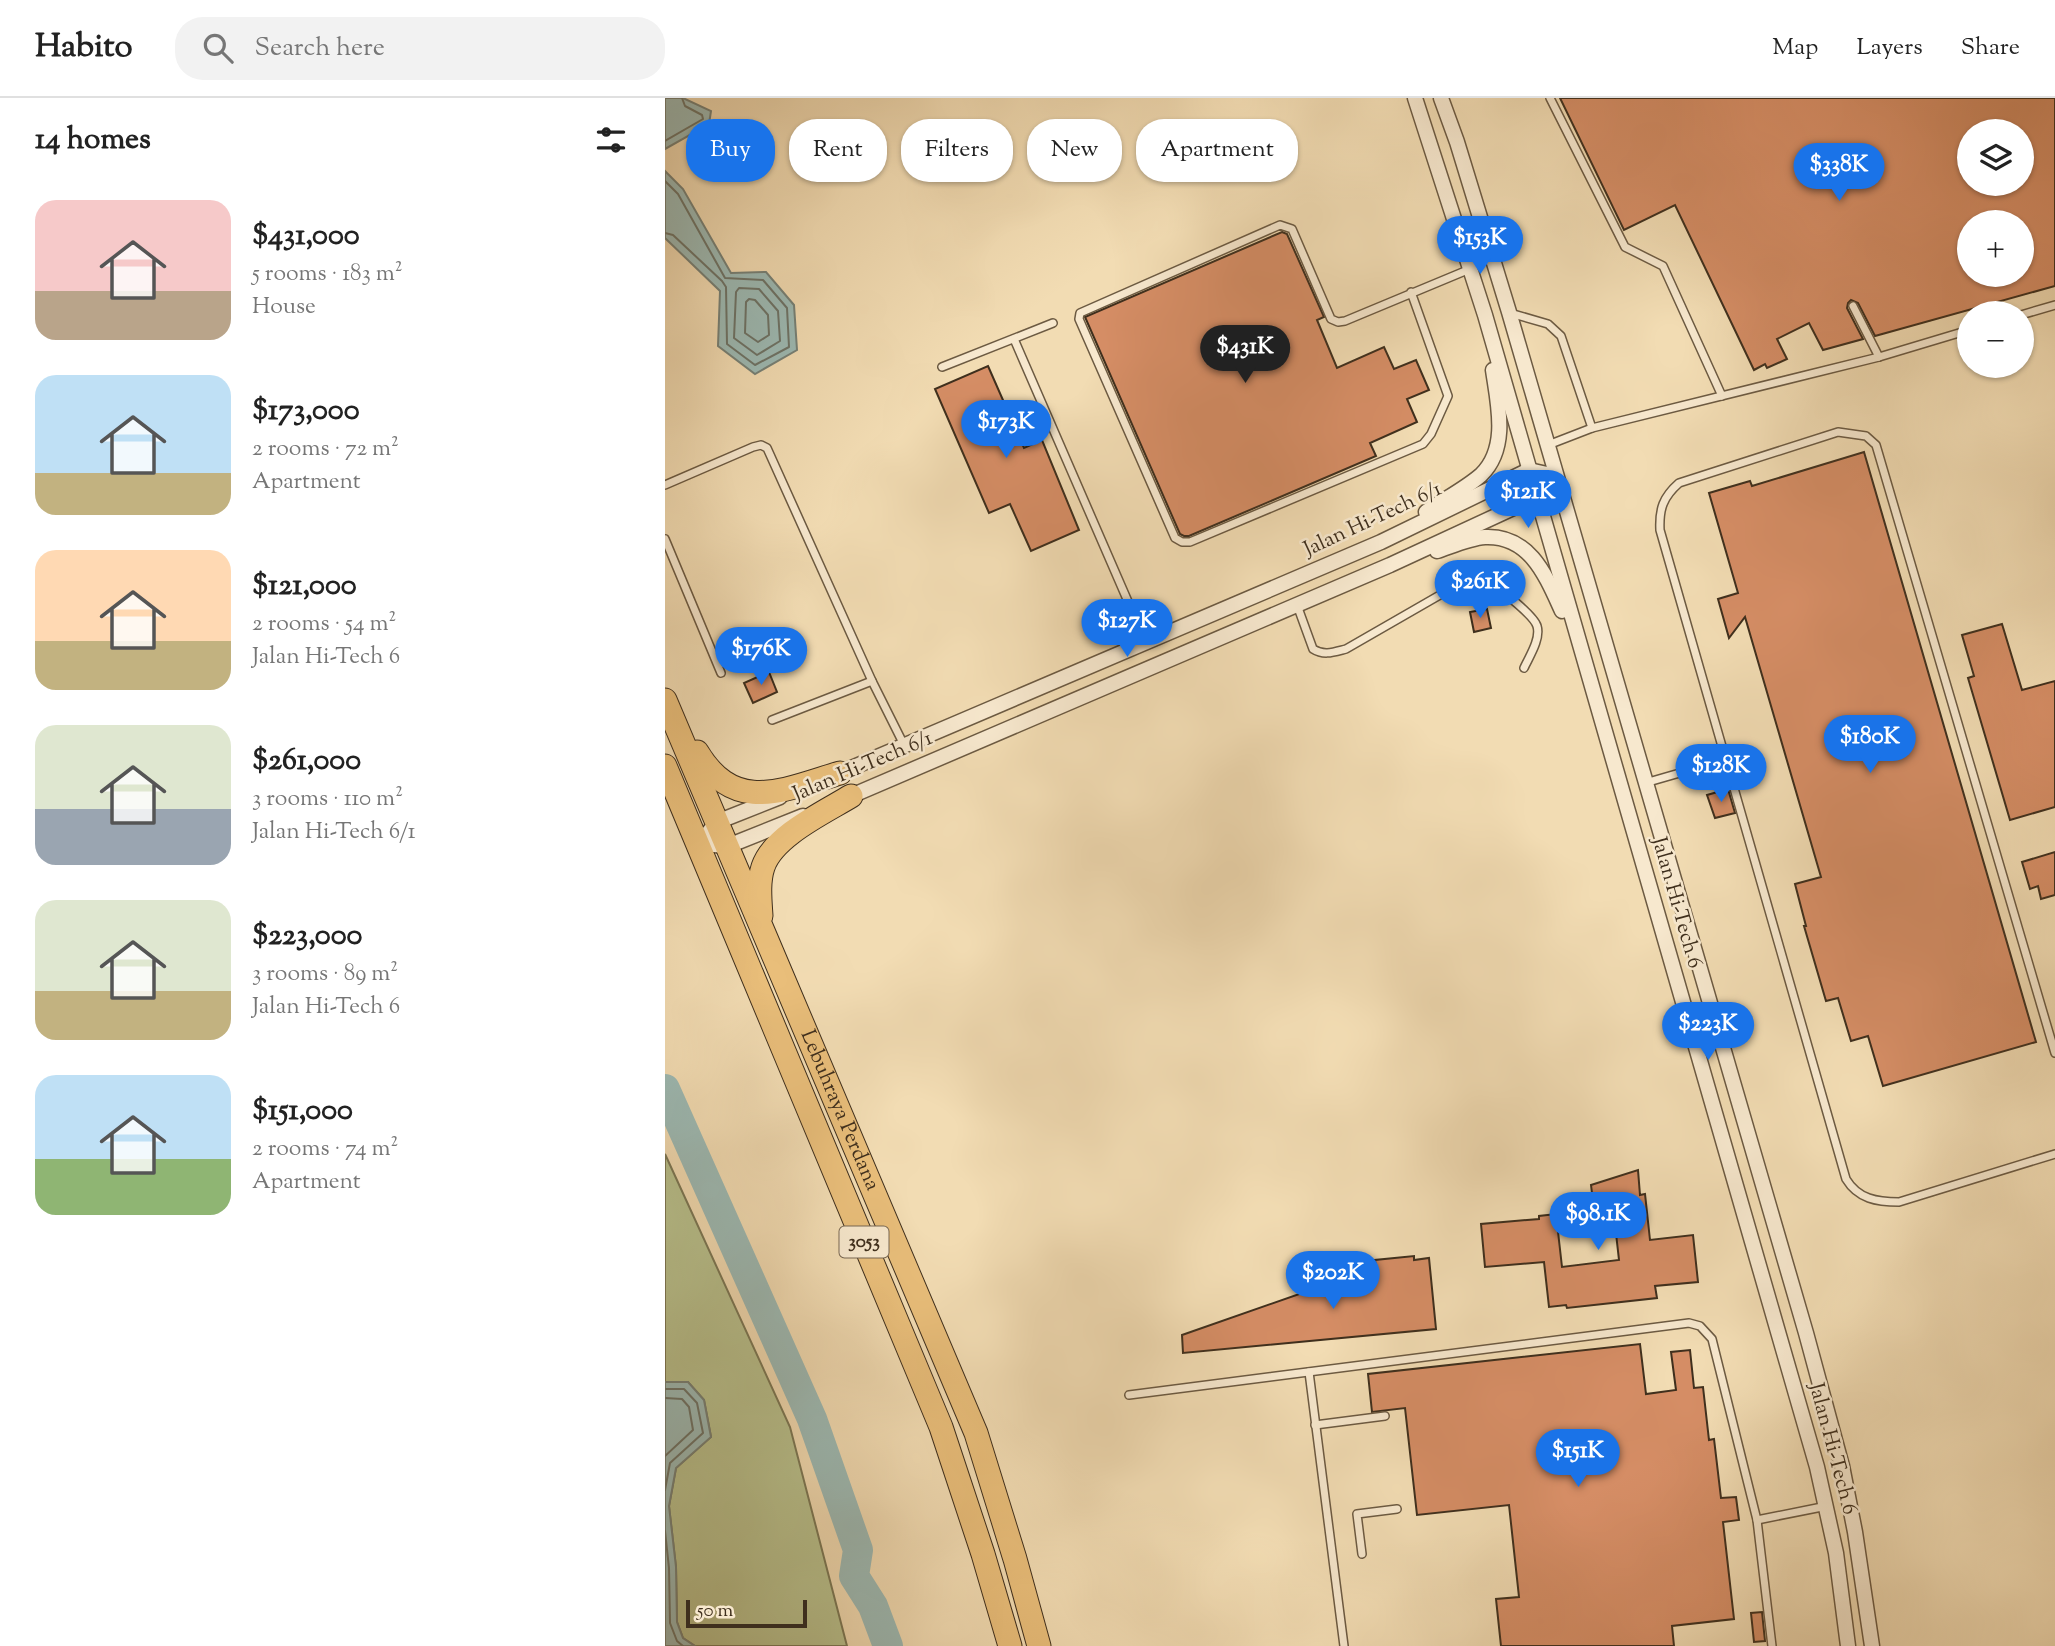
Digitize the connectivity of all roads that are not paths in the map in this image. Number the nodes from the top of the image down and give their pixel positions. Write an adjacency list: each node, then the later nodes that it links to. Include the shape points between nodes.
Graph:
1 (1415, 98): 4 (street, Jalan Hi-Tech 6)
2 (1441, 98): 9 (street, Jalan Hi-Tech 6)
3 (1550, 98): 16 (lane, via 1625,247 1663,266)
4 (1470, 269): 5 (lane); 10 (street, Jalan Hi-Tech 6)
5 (1411, 292): 5 (lane, via 1448,396 1423,444 1190,542 1175,538 1080,313 1280,226 1292,229 1331,319 1338,322)
6 (2055, 305): 8 (lane)
7 (1853, 306): 14 (lane)
8 (2034, 311)
9 (1509, 312): 17 (lane, via 1548,324 1561,336); 18 (street, Jalan Hi-Tech 6)
10 (1485, 315): 19 (street, Jalan Hi-Tech 6); 24 (street, via 1500,423 1491,458 1482,474)
11 (1053, 323): 13 (lane)
12 (1957, 334): 14 (lane)
13 (1014, 339): 15 (lane); 27 (lane)
14 (1879, 357): 16 (lane)
15 (942, 367)
16 (1722, 396): 17 (lane)
17 (1592, 428): 18 (lane)
18 (1547, 446): 20 (street, Jalan Hi-Tech 6)
19 (1529, 470): 20 (street); 22 (street, Jalan Hi-Tech 6); 24 (street, Jalan Hi-Tech 6/1)
20 (1556, 476): 22 (street, Jalan Hi-Tech 6/1); 38 (street, Jalan Hi-Tech 6)
21 (665, 485): 31 (lane, via 761,444 767,448)
22 (1537, 497): 25 (street, Jalan Hi-Tech 6/1); 28 (street, Jalan Hi-Tech 6)
23 (665, 539): 30 (lane)
24 (1381, 542): 27 (street, Jalan Hi-Tech 6/1)
25 (1390, 565): 26 (street, Jalan Hi-Tech 6/1); 28 (street, via 1483,537 1518,544 1546,575)
26 (1297, 605): 29 (lane, via 1313,649 1328,653 1346,649 1459,584 1477,581 1493,586 1532,617 1537,638); 39 (street, Jalan Hi-Tech 6/1)
27 (1146, 643): 34 (street, Jalan Hi-Tech 6/1)
28 (1585, 664): 50 (street, Jalan Hi-Tech 6)
29 (1524, 668)
30 (721, 673)
31 (872, 681): 33 (lane); 34 (lane)
32 (665, 699): 37 (main road, via 708,770 724,783 748,793 772,793); 40 (main road, Lebuhraya Perdana / 3053)
33 (772, 720)
34 (904, 744): 37 (street, Jalan Hi-Tech 6/1)
35 (1725, 760): 38 (lane); 44 (lane, via 1660,530 1659,513 1667,494 1679,483 1838,432 1866,436 1876,445); 45 (lane, via 1851,1187 1877,1202 1899,1202)
36 (665, 766): 41 (main road, Lebuhraya Perdana / 3053)
37 (840, 773): 40 (street, Jalan Hi-Tech 6/1)
38 (1645, 783): 59 (street, Jalan Hi-Tech 6, via 1842,1466)
39 (851, 796): 42 (street, Jalan Hi-Tech 6/1); 43 (main road, via 785,837 772,851 761,877)
40 (717, 822): 41 (street, Jalan Hi-Tech 6/1); 42 (main road, Lebuhraya Perdana / 3053)
41 (699, 844): 42 (street, Jalan Hi-Tech 6/1); 54 (main road, Lebuhraya Perdana / 3053, via 941,1427)
42 (728, 846): 43 (main road, Lebuhraya Perdana / 3053)
43 (761, 929): 55 (main road, Lebuhraya Perdana / 3053, via 976,1433)
44 (2055, 1053)
45 (2055, 1154)
46 (1309, 1372): 47 (lane); 49 (lane); 52 (lane, via 1700,1326 1712,1339)
47 (1129, 1395)
48 (1385, 1416): 49 (lane)
49 (1315, 1424): 56 (lane)
50 (1827, 1506): 52 (lane); 58 (street, Jalan Hi-Tech 6)
51 (1397, 1509): 53 (lane, via 1357,1514)
52 (1757, 1520): 57 (lane)
53 (1362, 1554)
54 (1010, 1646)
55 (1039, 1646)
56 (1344, 1646)
57 (1772, 1646)
58 (1848, 1646)
59 (1872, 1646)

